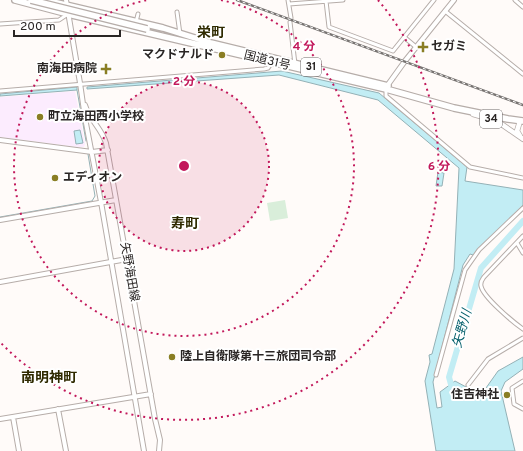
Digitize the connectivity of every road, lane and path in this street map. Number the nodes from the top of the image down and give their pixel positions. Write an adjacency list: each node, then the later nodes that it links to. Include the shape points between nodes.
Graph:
1 (15, 0): 16 (highway, 国道31号 / 31)
2 (31, 0): 20 (highway, bridge)
3 (45, 0): 10 (highway, 国道31号 / 31)
4 (343, 0): 9 (street)
5 (434, 0): 21 (street)
6 (454, 0): 14 (main road)
7 (515, 0): 13 (street)
8 (314, 1): 9 (street); 12 (street)
9 (326, 1): 21 (street, via 329,27 393,51)
10 (66, 2): 16 (main road, 矢野海田線); 18 (highway, 国道31号 / 31)
11 (288, 2): 12 (street); 25 (street)
12 (296, 2)
13 (523, 7)
14 (445, 11): 22 (main road); 27 (street)
15 (178, 12): 20 (street)
16 (68, 14): 19 (street, via 59,20); 20 (highway, 国道31号 / 31); 28 (main road, 矢野海田線)
17 (138, 14): 18 (street)
18 (136, 22): 20 (highway, 国道31号 / 31)
19 (0, 24)
20 (179, 37): 23 (highway, 国道31号 / 31); 24 (highway, 国道31号 / 31)
21 (404, 37): 22 (street)
22 (416, 47): 29 (main road)
23 (261, 60): 24 (highway, 国道31号 / 31); 26 (street, via 262,66)
24 (273, 60): 25 (highway, 国道31号 / 31); 26 (street, via 268,68); 29 (highway, 国道31号 / 31)
25 (295, 64): 29 (highway, 国道31号 / 31)
26 (259, 69): 28 (street)
27 (523, 74)
28 (80, 84): 30 (street); 31 (main road, 矢野海田線)
29 (386, 88): 32 (highway, 国道31号 / 31); 33 (highway, 国道31号 / 31, via 509,116); 38 (street, via 386,96 470,167)
30 (0, 91)
31 (82, 98): 36 (main road, 矢野海田線, via 104,137); 37 (main road, 矢野海田線)
32 (454, 108): 33 (highway, 国道31号 / 31); 34 (main road, 34, via 497,120)
33 (521, 121): 34 (main road, 34, via 517,131)
34 (523, 139)
35 (0, 140): 37 (main road)
36 (108, 150): 37 (main road); 39 (main road, 矢野海田線)
37 (92, 152): 40 (main road, 矢野海田線)
38 (523, 178)
39 (116, 200): 40 (main road); 46 (main road, 矢野海田線)
40 (102, 202): 42 (main road); 47 (main road, 矢野海田線)
41 (523, 208): 51 (street, via 479,250 465,270)
42 (0, 220)
43 (523, 236): 44 (street)
44 (516, 243): 45 (street); 49 (street, via 484,277 481,286 506,317)
45 (523, 253)
46 (127, 259): 47 (main road); 54 (main road, 矢野海田線)
47 (112, 262): 48 (main road); 55 (main road, 矢野海田線)
48 (0, 282)
49 (523, 329)
50 (523, 338): 53 (street, via 488,359)
51 (436, 375)
52 (523, 381): 57 (street, via 512,388 514,404)
53 (468, 385)
54 (151, 394): 55 (main road); 63 (main road, 矢野海田線, via 160,440)
55 (136, 397): 56 (main road); 62 (main road, 矢野海田線)
56 (58, 409): 58 (main road); 61 (main road)
57 (523, 409)
58 (13, 417): 59 (main road); 60 (main road)
59 (0, 420)
60 (19, 451)
61 (66, 451)
62 (144, 451)
63 (159, 451)

